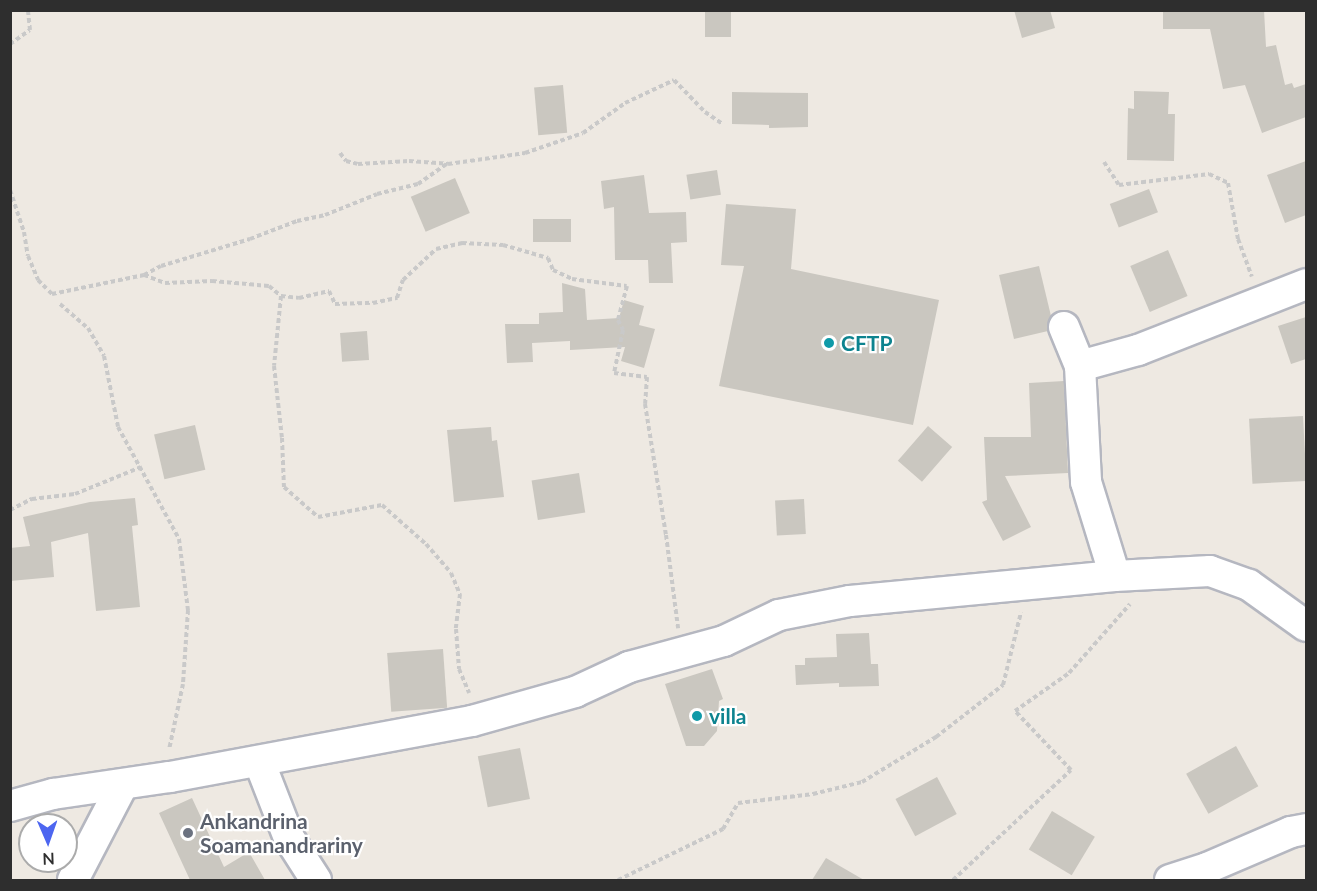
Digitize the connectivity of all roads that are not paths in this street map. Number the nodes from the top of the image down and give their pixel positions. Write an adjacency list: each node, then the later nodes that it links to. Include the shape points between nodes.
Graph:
1 (1306, 284): 3 (street, via 1138,350)
2 (1064, 327): 3 (street)
3 (1080, 366): 4 (street, via 1086,482)
4 (1114, 576): 5 (street, via 1210,571 1250,585); 6 (street, via 850,601 779,615 724,640 629,667 575,692 472,721)
5 (1306, 626)
6 (259, 761): 7 (street); 11 (street, via 289,838)
7 (123, 784): 8 (street, via 53,794); 10 (street)
8 (10, 806)
9 (1306, 829): 12 (street)
10 (73, 880)
11 (316, 880)
12 (1170, 880)

